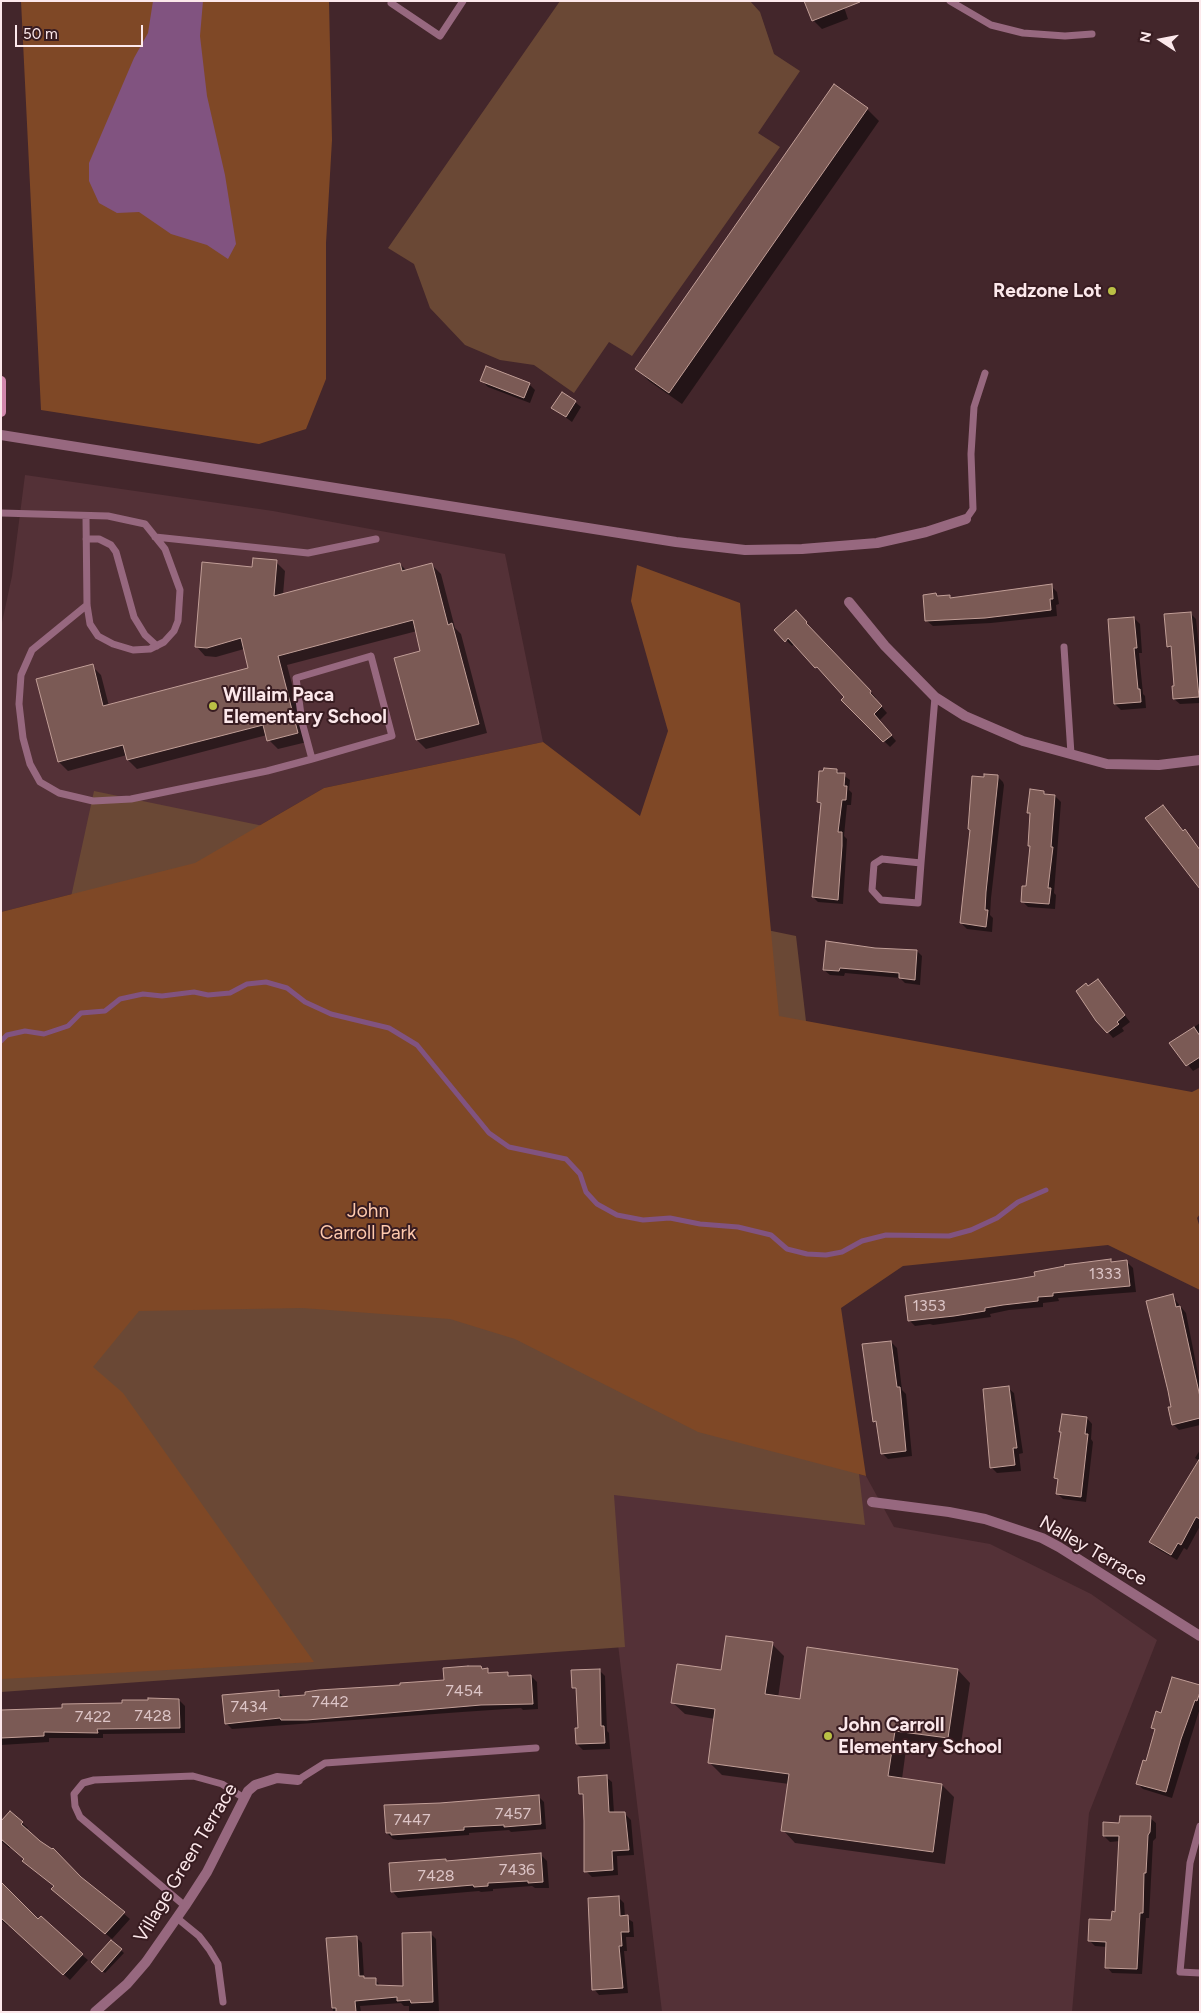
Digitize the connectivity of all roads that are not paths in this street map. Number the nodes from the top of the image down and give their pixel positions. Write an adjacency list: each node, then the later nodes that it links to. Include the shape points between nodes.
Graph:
1 (392, 1): 2 (lane, via 440,36)
2 (463, 1)
3 (950, 1): 4 (lane, via 991,25 1023,33)
4 (1092, 34)
5 (984, 374): 11 (lane, via 974,407 973,509)
6 (1, 381): 7 (main road)
7 (1, 412)
8 (1, 435): 11 (street, via 570,526 745,550 877,543)
9 (1, 513): 10 (lane)
10 (86, 517): 12 (lane, via 108,516 145,524); 14 (lane)
11 (966, 519)
12 (155, 537): 13 (lane, via 308,553); 17 (lane, via 165,549 180,590 178,621 174,631)
13 (376, 538)
14 (86, 539): 16 (lane); 17 (lane, via 99,539 111,545 116,552 134,617 145,635)
15 (849, 602): 19 (street, via 885,646)
16 (87, 605): 17 (lane, via 90,624 98,636 133,650); 21 (lane, via 32,650 21,675 19,704 23,738 30,764 40,782 59,794 93,800 131,799)
17 (157, 646)
18 (1064, 647): 20 (lane)
19 (935, 697): 20 (street, via 966,716 1023,741); 23 (lane)
20 (1071, 754): 22 (street, via 1108,764 1160,765)
21 (312, 759): 21 (lane, via 392,736 371,656 296,678 302,722)
22 (1200, 760)
23 (921, 863): 23 (lane, via 918,903 881,900 872,890 874,864 882,859)
24 (872, 1502): 25 (street, Nalley Terrace, via 985,1519 1034,1535 1060,1547)
25 (1200, 1636)
26 (536, 1748): 27 (lane, via 325,1763)
27 (298, 1780): 28 (street, Village Green Terrace, via 277,1778 266,1781)
28 (244, 1798): 30 (street, Village Green Terrace); 30 (lane, via 222,1784 193,1776 94,1780 83,1783 74,1794 80,1816)
29 (1200, 1826): 32 (lane, via 1190,1863 1180,1972)
30 (185, 1906): 31 (street, Village Green Terrace)
31 (177, 1918): 33 (lane, via 199,1936 218,1964); 34 (street, Village Green Terrace, via 146,1962)
32 (1200, 1973)
33 (224, 2002)
34 (95, 2012)

